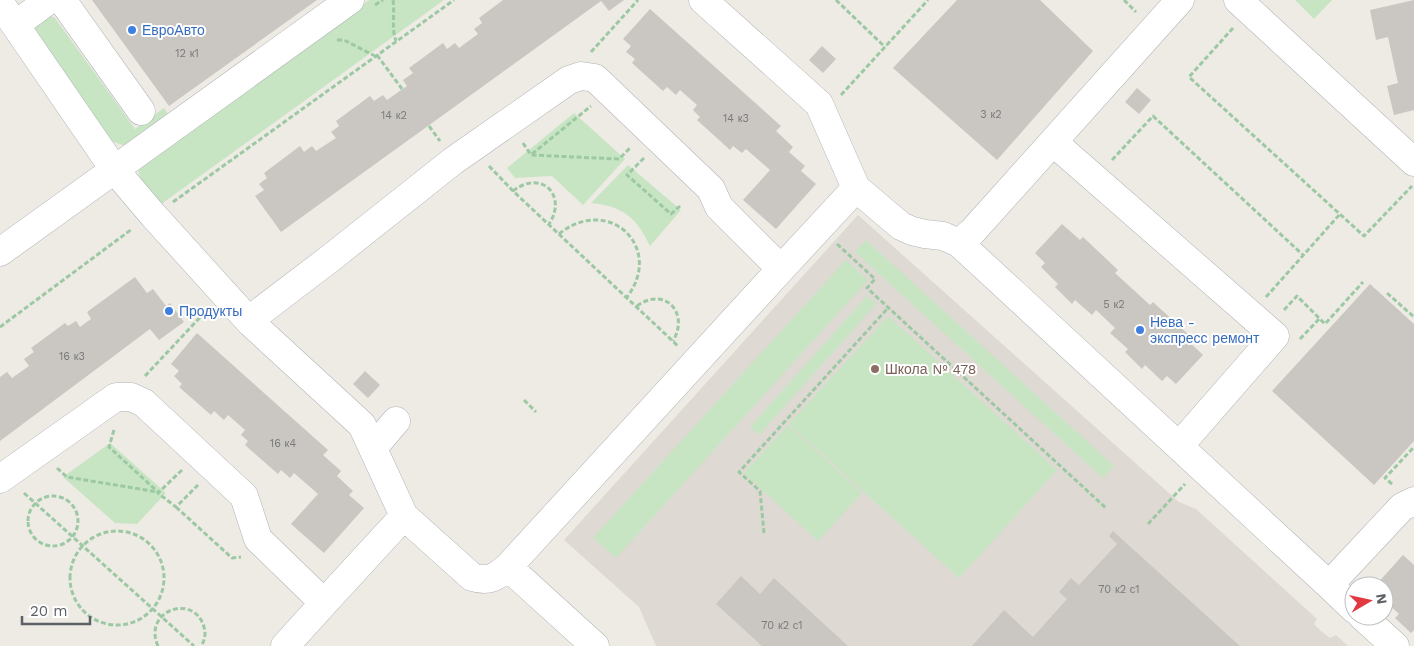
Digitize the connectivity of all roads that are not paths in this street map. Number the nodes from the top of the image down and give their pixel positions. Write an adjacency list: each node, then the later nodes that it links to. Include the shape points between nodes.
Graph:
1 (49, 0): 7 (lane)
2 (62, 0): 8 (lane)
3 (350, 0): 10 (lane)
4 (703, 0): 12 (lane, via 819,104)
5 (1180, 0): 9 (lane)
6 (1243, 5): 11 (lane)
7 (7, 14): 10 (lane)
8 (141, 111)
9 (1053, 142): 13 (lane); 18 (lane, via 1275,336)
10 (114, 169): 14 (lane); 16 (lane)
11 (1412, 178)
12 (856, 188): 13 (lane, via 901,226 919,233 943,236); 15 (lane)
13 (958, 244): 18 (lane)
14 (0, 252)
15 (781, 269): 16 (lane, via 719,207 711,189 595,78 581,76 569,80 453,161); 23 (lane)
16 (250, 322): 19 (lane, via 362,426)
17 (396, 421): 19 (lane)
18 (1179, 446): 24 (lane)
19 (372, 448): 22 (lane)
20 (3, 477): 26 (lane, via 116,397 131,397 144,403 244,496 258,539)
21 (1406, 495): 24 (lane, via 1402,507)
22 (404, 516): 23 (lane, via 472,576 483,580 497,576); 26 (lane)
23 (508, 567): 29 (lane)
24 (1329, 585): 25 (lane)
25 (1344, 599)
26 (324, 603): 28 (lane)
27 (1373, 626): 30 (lane)
28 (295, 643)
29 (595, 646)
30 (1395, 646)

